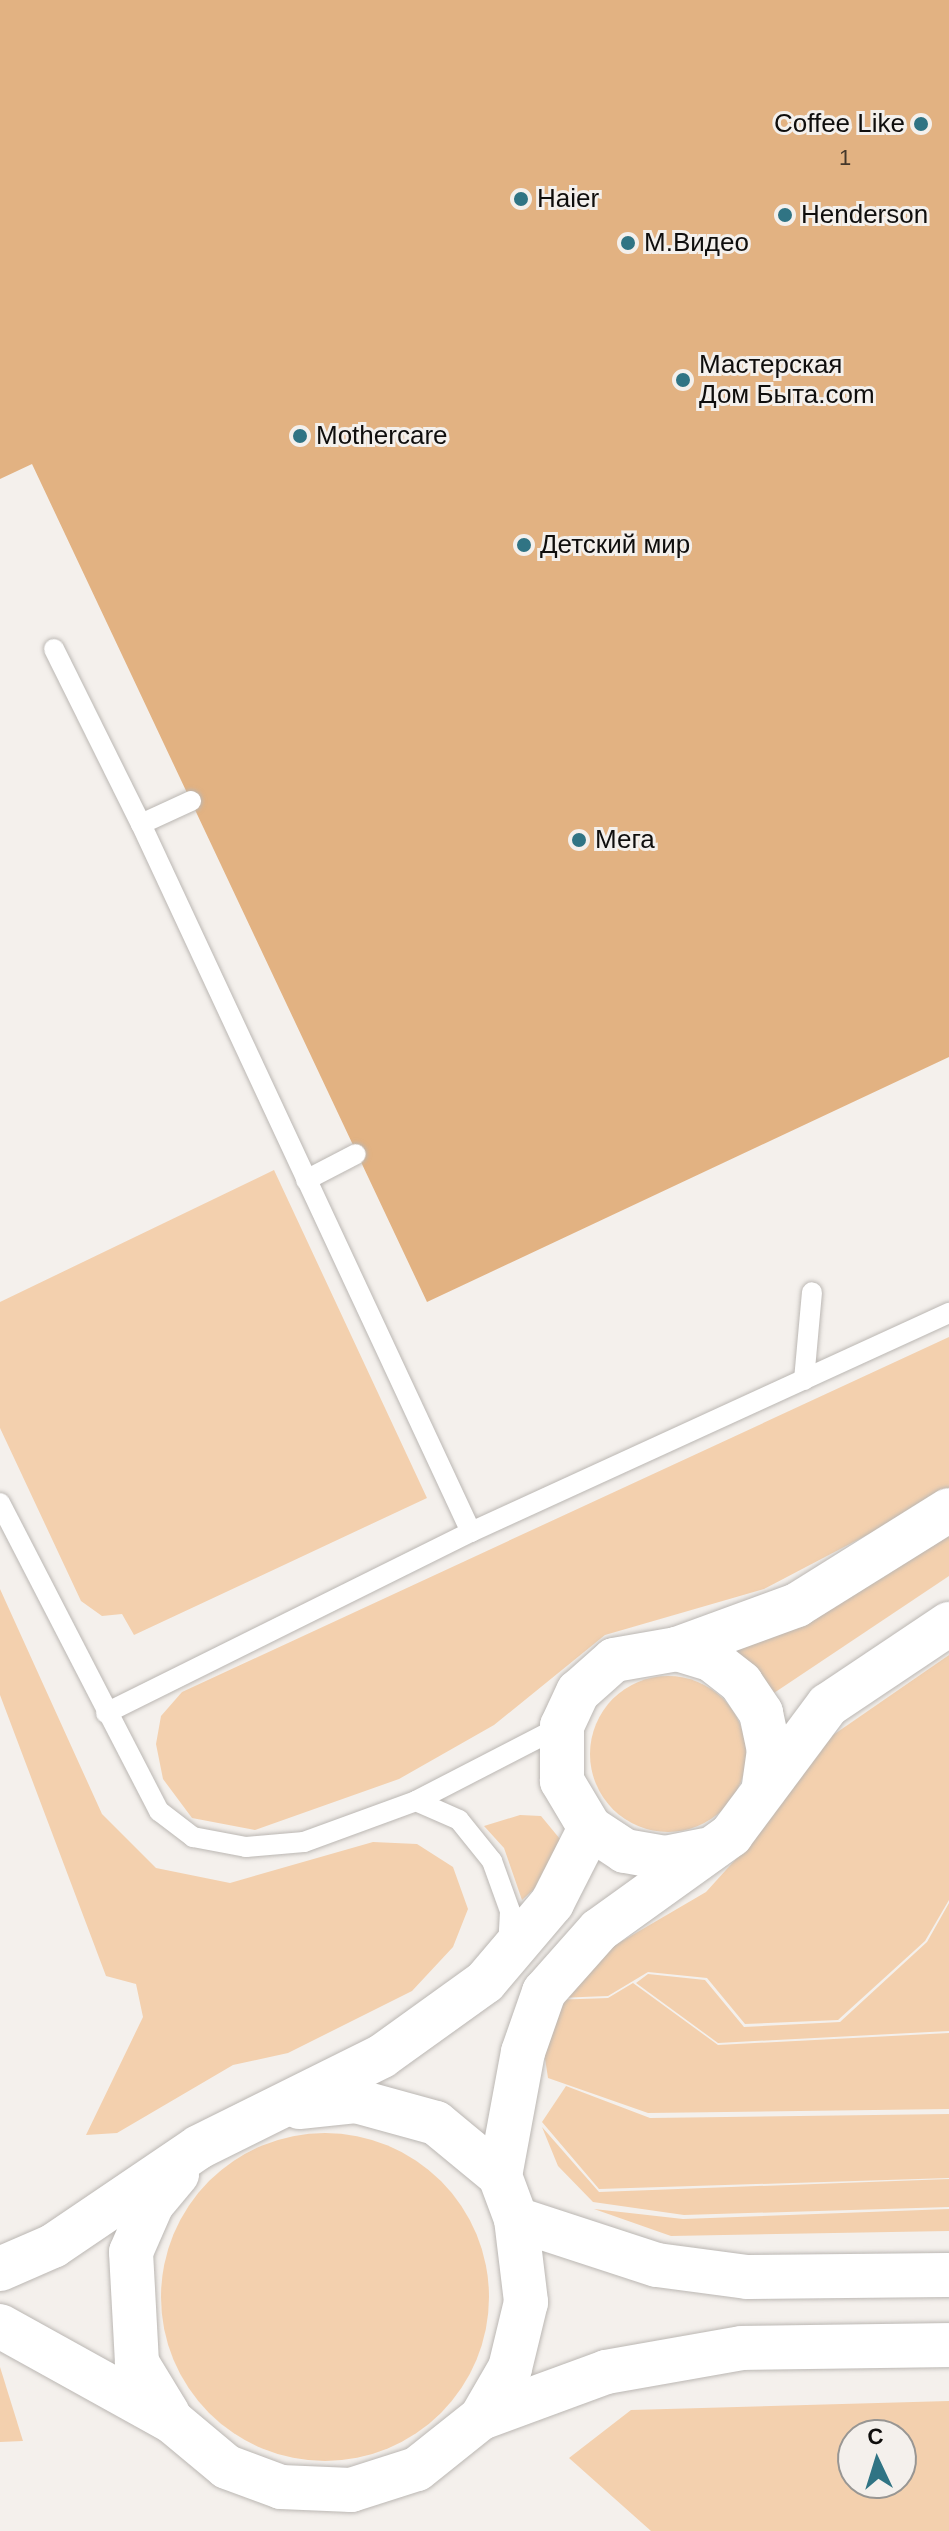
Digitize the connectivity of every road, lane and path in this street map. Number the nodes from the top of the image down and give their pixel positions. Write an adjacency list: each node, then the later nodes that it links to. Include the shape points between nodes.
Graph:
1 (54, 649): 3 (lane)
2 (191, 801): 3 (lane)
3 (141, 824): 5 (lane)
4 (356, 1154): 5 (lane)
5 (306, 1180): 11 (lane)
6 (812, 1292): 8 (lane)
7 (949, 1313): 8 (lane)
8 (804, 1380): 11 (lane)
9 (0, 1503): 14 (lane)
10 (949, 1510): 13 (main road, via 797,1605)
11 (471, 1532): 14 (lane)
12 (949, 1624): 16 (main road, via 828,1705)
13 (677, 1649): 15 (main road, via 614,1660 578,1692); 16 (main road, via 712,1660 755,1703 769,1750)
14 (106, 1713): 17 (lane, via 159,1811 193,1837 246,1847 304,1842)
15 (562, 1726): 17 (lane); 18 (main road, via 562,1781)
16 (764, 1786): 19 (main road, via 731,1835)
17 (416, 1801): 20 (lane, via 459,1820 492,1861 510,1911)
18 (590, 1828): 19 (main road, via 625,1851 651,1856); 20 (main road, via 552,1903)
19 (705, 1850): 23 (main road, via 599,1930 544,1992 523,2052)
20 (507, 1956): 21 (main road, via 485,1982 382,2056)
21 (261, 2115): 22 (main road); 23 (main road, via 356,2101 436,2123)
22 (199, 2147): 25 (main road, via 53,2246); 30 (main road, via 152,2204 131,2252 137,2363)
23 (500, 2176): 24 (main road)
24 (516, 2219): 26 (main road, via 657,2265 747,2277); 29 (main road, via 526,2302 510,2368)
25 (0, 2269)
26 (949, 2275)
27 (0, 2326): 30 (main road)
28 (949, 2345): 29 (main road, via 677,2355 606,2372)
29 (481, 2418): 30 (main road, via 417,2469 351,2490 281,2487 241,2472)
30 (173, 2422)

